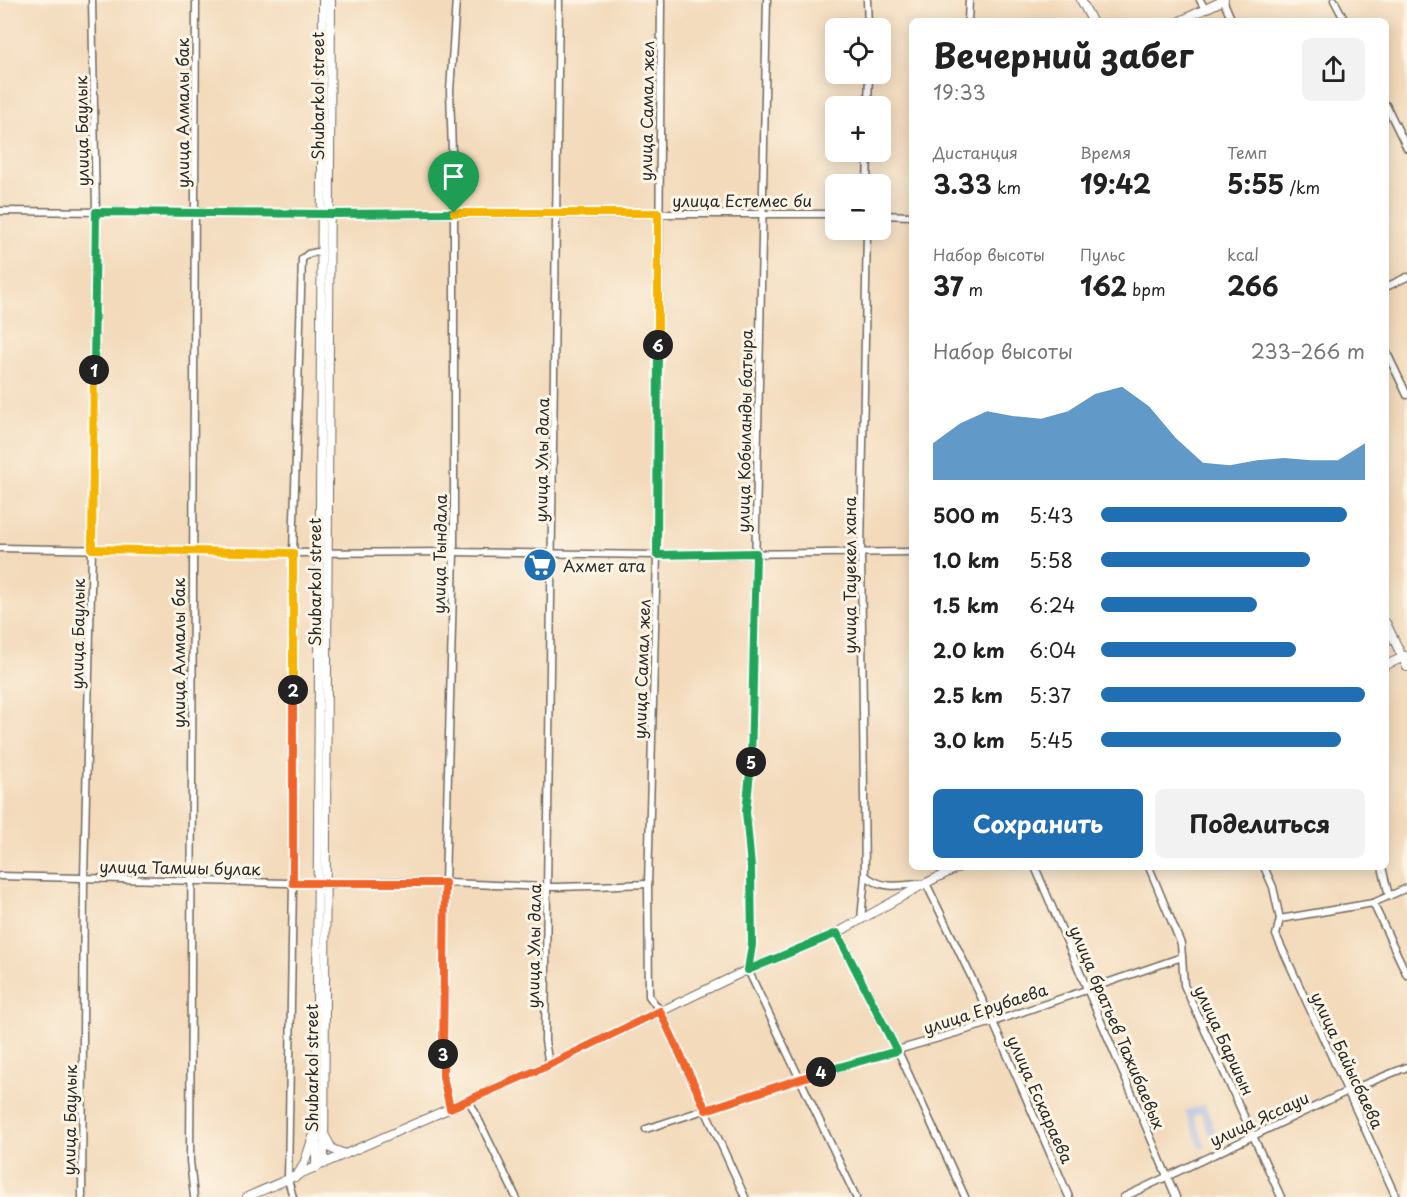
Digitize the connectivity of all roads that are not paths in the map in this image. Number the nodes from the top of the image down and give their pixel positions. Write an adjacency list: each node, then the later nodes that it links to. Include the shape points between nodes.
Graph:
1 (93, 0): 25 (street, улица Баулык)
2 (196, 0): 26 (street, улица Алмалы бак)
3 (323, 0): 30 (street, Shubarkol street)
4 (331, 0): 30 (street, Shubarkol street)
5 (456, 0): 27 (street, улица Тындала, via 450,91)
6 (559, 0): 28 (street, улица Улы дала)
7 (660, 0): 29 (street, улица Самал жел)
8 (767, 0): 31 (street, улица Кобыланды батыра)
9 (867, 0): 16 (street)
10 (969, 0): 17 (street)
11 (1081, 0): 18 (street)
12 (1200, 0): 15 (street)
13 (1223, 0): 15 (street); 20 (street)
14 (1334, 0): 21 (street)
15 (1205, 9): 19 (street)
16 (868, 18)
17 (968, 18)
18 (1090, 18)
19 (1186, 18)
20 (1231, 18)
21 (1343, 18)
22 (1389, 111): 23 (street)
23 (1407, 148)
24 (0, 211): 25 (street, улица Естемес би)
25 (96, 212): 26 (street, улица Естемес би); 42 (street, улица Баулык)
26 (195, 212): 30 (street, улица Естемес би); 43 (street, улица Алмалы бак)
27 (454, 213): 28 (street, улица Естемес би); 30 (street, улица Естемес би); 45 (street, улица Тындала)
28 (557, 213): 29 (street, улица Естемес би); 50 (street, улица Улы дала)
29 (658, 213): 31 (street, улица Естемес би); 52 (street, улица Самал жел)
30 (326, 214): 36 (street, Shubarkol street); 49 (street, Shubarkol street)
31 (764, 214): 32 (street, улица Естемес би); 51 (street, улица Кобыланды батыра)
32 (825, 214)
33 (891, 215): 34 (street)
34 (909, 216)
35 (867, 240): 44 (street, улица Тауекел хана)
36 (322, 251): 47 (street, Shubarkol street, via 302,259); 48 (street, Shubarkol street)
37 (1407, 277): 38 (street)
38 (1389, 286)
39 (1389, 357): 40 (street)
40 (1407, 395)
41 (0, 548): 42 (street)
42 (92, 549): 43 (street); 64 (street, улица Баулык)
43 (192, 551): 47 (street); 65 (street, улица Алмалы бак)
44 (861, 551): 46 (street); 51 (street); 62 (street, улица Тауекел хана)
45 (454, 552): 49 (street); 50 (street); 67 (street, улица Тындала)
46 (909, 552)
47 (293, 553): 48 (street); 66 (street, Shubarkol street)
48 (319, 553): 49 (street); 69 (street, Shubarkol street)
49 (328, 553): 69 (street, Shubarkol street)
50 (553, 553): 52 (street); 71 (street, улица Улы дала)
51 (756, 553): 52 (street); 79 (street, улица Кобыланды батыра, via 751,763 746,812 752,934)
52 (657, 555): 70 (street, улица Самал жел)
53 (1389, 628): 54 (street)
54 (1405, 656): 55 (street); 56 (street)
55 (1389, 664)
56 (1407, 667)
57 (953, 870): 68 (street)
58 (1036, 870): 81 (street, улица братьев Тажибаевых)
59 (1150, 870): 78 (street, via 1181,944)
60 (1265, 870): 76 (street)
61 (1383, 870): 73 (street)
62 (865, 875): 68 (street, via 886,886); 75 (street, улица Тауекел хана)
63 (0, 876): 64 (street, улица Тамшы булак)
64 (84, 878): 65 (street, улица Тамшы булак); 101 (street, улица Баулык)
65 (191, 882): 66 (street, улица Тамшы булак); 102 (street, улица Алмалы бак, via 190,1161)
66 (293, 883): 69 (street, улица Тамшы булак); 100 (street, Shubarkol street)
67 (445, 883): 69 (street, улица Тамшы булак); 71 (street, улица Тамшы булак); 90 (street, улица Тындала, via 443,1077)
68 (926, 883): 75 (street); 83 (street, улица Ескараева)
69 (322, 884): 92 (street, Shubarkol street); 94 (street, Shubarkol street)
70 (648, 884): 71 (street, улица Тамшы булак); 82 (street, улица Самал жел, via 650,996)
71 (548, 887): 85 (street, улица Улы дала, via 545,1041)
72 (1407, 888): 73 (street)
73 (1389, 896): 74 (street)
74 (1373, 903): 76 (street); 80 (street)
75 (861, 920): 77 (street)
76 (1280, 920): 88 (street, улица Байысбаева, via 1276,935)
77 (837, 933): 79 (street); 84 (street)
78 (1182, 957): 81 (street, улица Ерубаева); 95 (street, улица Баршын, via 1184,985)
79 (748, 970): 82 (street); 87 (street)
80 (1407, 975)
81 (1086, 989): 83 (street, улица Ерубаева); 98 (street, улица братьев Тажибаевых)
82 (660, 1011): 85 (street); 91 (street, улица Самал жел)
83 (993, 1022): 84 (street, улица Ерубаева); 109 (street, улица Ескараева)
84 (897, 1051): 87 (street, улица Ерубаева); 108 (street)
85 (549, 1065): 89 (street)
86 (1407, 1067): 88 (street, улица Яссауи)
87 (799, 1078): 91 (street, улица Ерубаева); 107 (street)
88 (1348, 1091): 95 (street, улица Яссауи); 113 (street, улица Байысбаева)
89 (469, 1100): 90 (street); 105 (street)
90 (450, 1108): 96 (street)
91 (706, 1110): 93 (street, улица Ерубаева); 106 (street, улица Самал жел)
92 (316, 1124): 97 (street, Shubarkol street); 99 (street)
93 (646, 1129)
94 (324, 1131): 96 (street, via 332,1149); 97 (street, Shubarkol street)
95 (1254, 1135): 98 (street, улица Яссауи); 112 (street, улица Баршын)
96 (345, 1154): 97 (street)
97 (320, 1166): 99 (street)
98 (1167, 1176): 110 (street, улица Яссауи); 111 (street, улица братьев Тажибаевых)
99 (296, 1177): 100 (street)
100 (288, 1180): 103 (street); 104 (street, Shubarkol street)
101 (82, 1197)
102 (194, 1197)
103 (247, 1197)
104 (292, 1197)
105 (516, 1197)
106 (745, 1197)
107 (856, 1197)
108 (965, 1197)
109 (1069, 1197)
110 (1124, 1197)
111 (1176, 1197)
112 (1281, 1197)
113 (1396, 1197)

